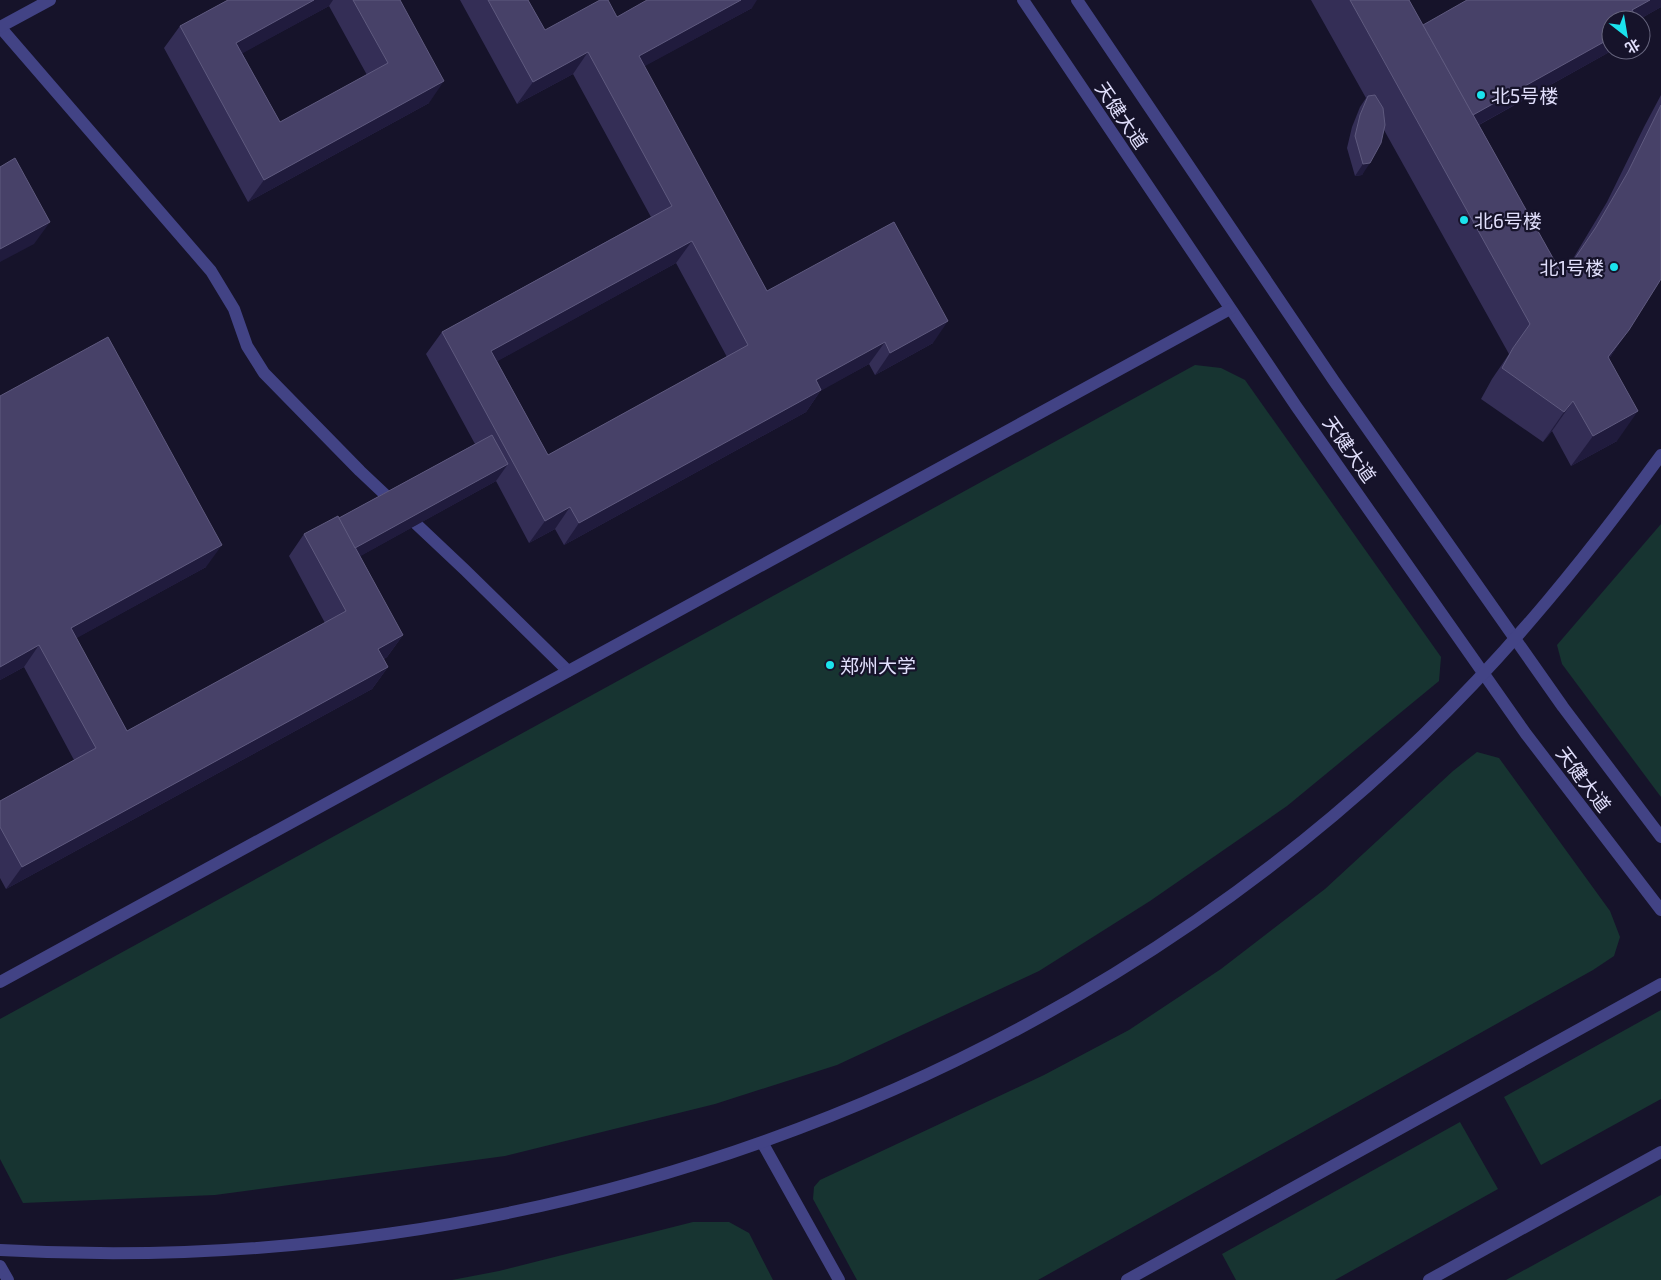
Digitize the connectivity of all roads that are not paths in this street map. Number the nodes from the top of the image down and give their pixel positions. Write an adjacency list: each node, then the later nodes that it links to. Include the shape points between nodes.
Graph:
1 (50, 0): 4 (lane)
2 (1023, 0): 5 (lane, 天健大道)
3 (1077, 0): 7 (lane, 天健大道, via 1334,381)
4 (0, 27): 8 (lane, via 211,271 234,309 247,346 264,373 360,471)
5 (1230, 308): 8 (lane); 9 (lane, 天健大道)
6 (1661, 455): 7 (lane, via 1607,529)
7 (1516, 639): 9 (lane); 10 (lane, 天健大道)
8 (568, 671): 12 (lane)
9 (1484, 673): 11 (lane, 天健大道, via 1532,742); 14 (lane, via 1356,797 1210,912 1132,964 968,1057 883,1097)
10 (1661, 837)
11 (1661, 910)
12 (0, 982)
13 (1661, 984): 20 (lane)
14 (763, 1144): 16 (lane, via 618,1191 416,1233 239,1252 147,1255); 19 (lane)
15 (1661, 1152): 21 (lane)
16 (0, 1250)
17 (0, 1266): 18 (lane)
18 (8, 1280)
19 (839, 1280)
20 (1127, 1280)
21 (1429, 1280)

